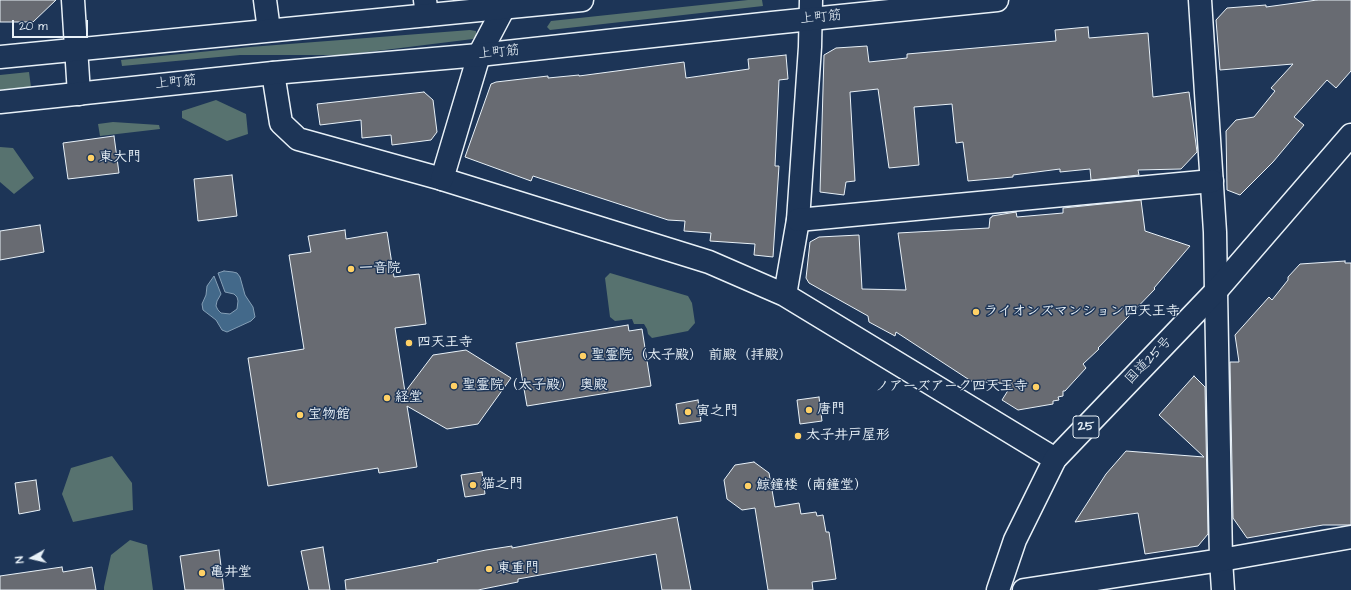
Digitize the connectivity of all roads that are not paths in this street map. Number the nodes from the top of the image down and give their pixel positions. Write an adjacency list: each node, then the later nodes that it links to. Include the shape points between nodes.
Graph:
1 (73, 0): 10 (main road)
2 (265, 0): 9 (main road)
3 (582, 0): 6 (main road)
4 (997, 0): 8 (main road, 上町筋)
5 (1200, 0): 18 (main road)
6 (506, 4): 7 (main road); 11 (main road)
7 (426, 8): 9 (main road)
8 (811, 9): 11 (main road, 上町筋); 19 (main road)
9 (269, 30): 10 (main road)
10 (76, 49): 12 (main road); 14 (main road)
11 (479, 55): 13 (main road, 上町筋); 17 (main road)
12 (0, 57)
13 (273, 73): 14 (main road, 上町筋); 17 (main road, via 281,123 298,139)
14 (80, 94): 15 (main road, 上町筋)
15 (0, 102)
16 (1351, 135): 20 (main road, 国道25号 / 25)
17 (442, 179): 21 (main road, via 709,262)
18 (1212, 181): 19 (main road); 20 (main road)
19 (798, 220): 21 (main road)
20 (1216, 291): 22 (main road, 国道25号 / 25); 24 (main road)
21 (785, 295): 22 (main road)
22 (1056, 459): 25 (main road, 国道25号 / 25, via 1015,540)
23 (1351, 537): 24 (main road)
24 (1221, 560): 26 (main road); 27 (main road)
25 (998, 590)
26 (1024, 590)
27 (1223, 590)

